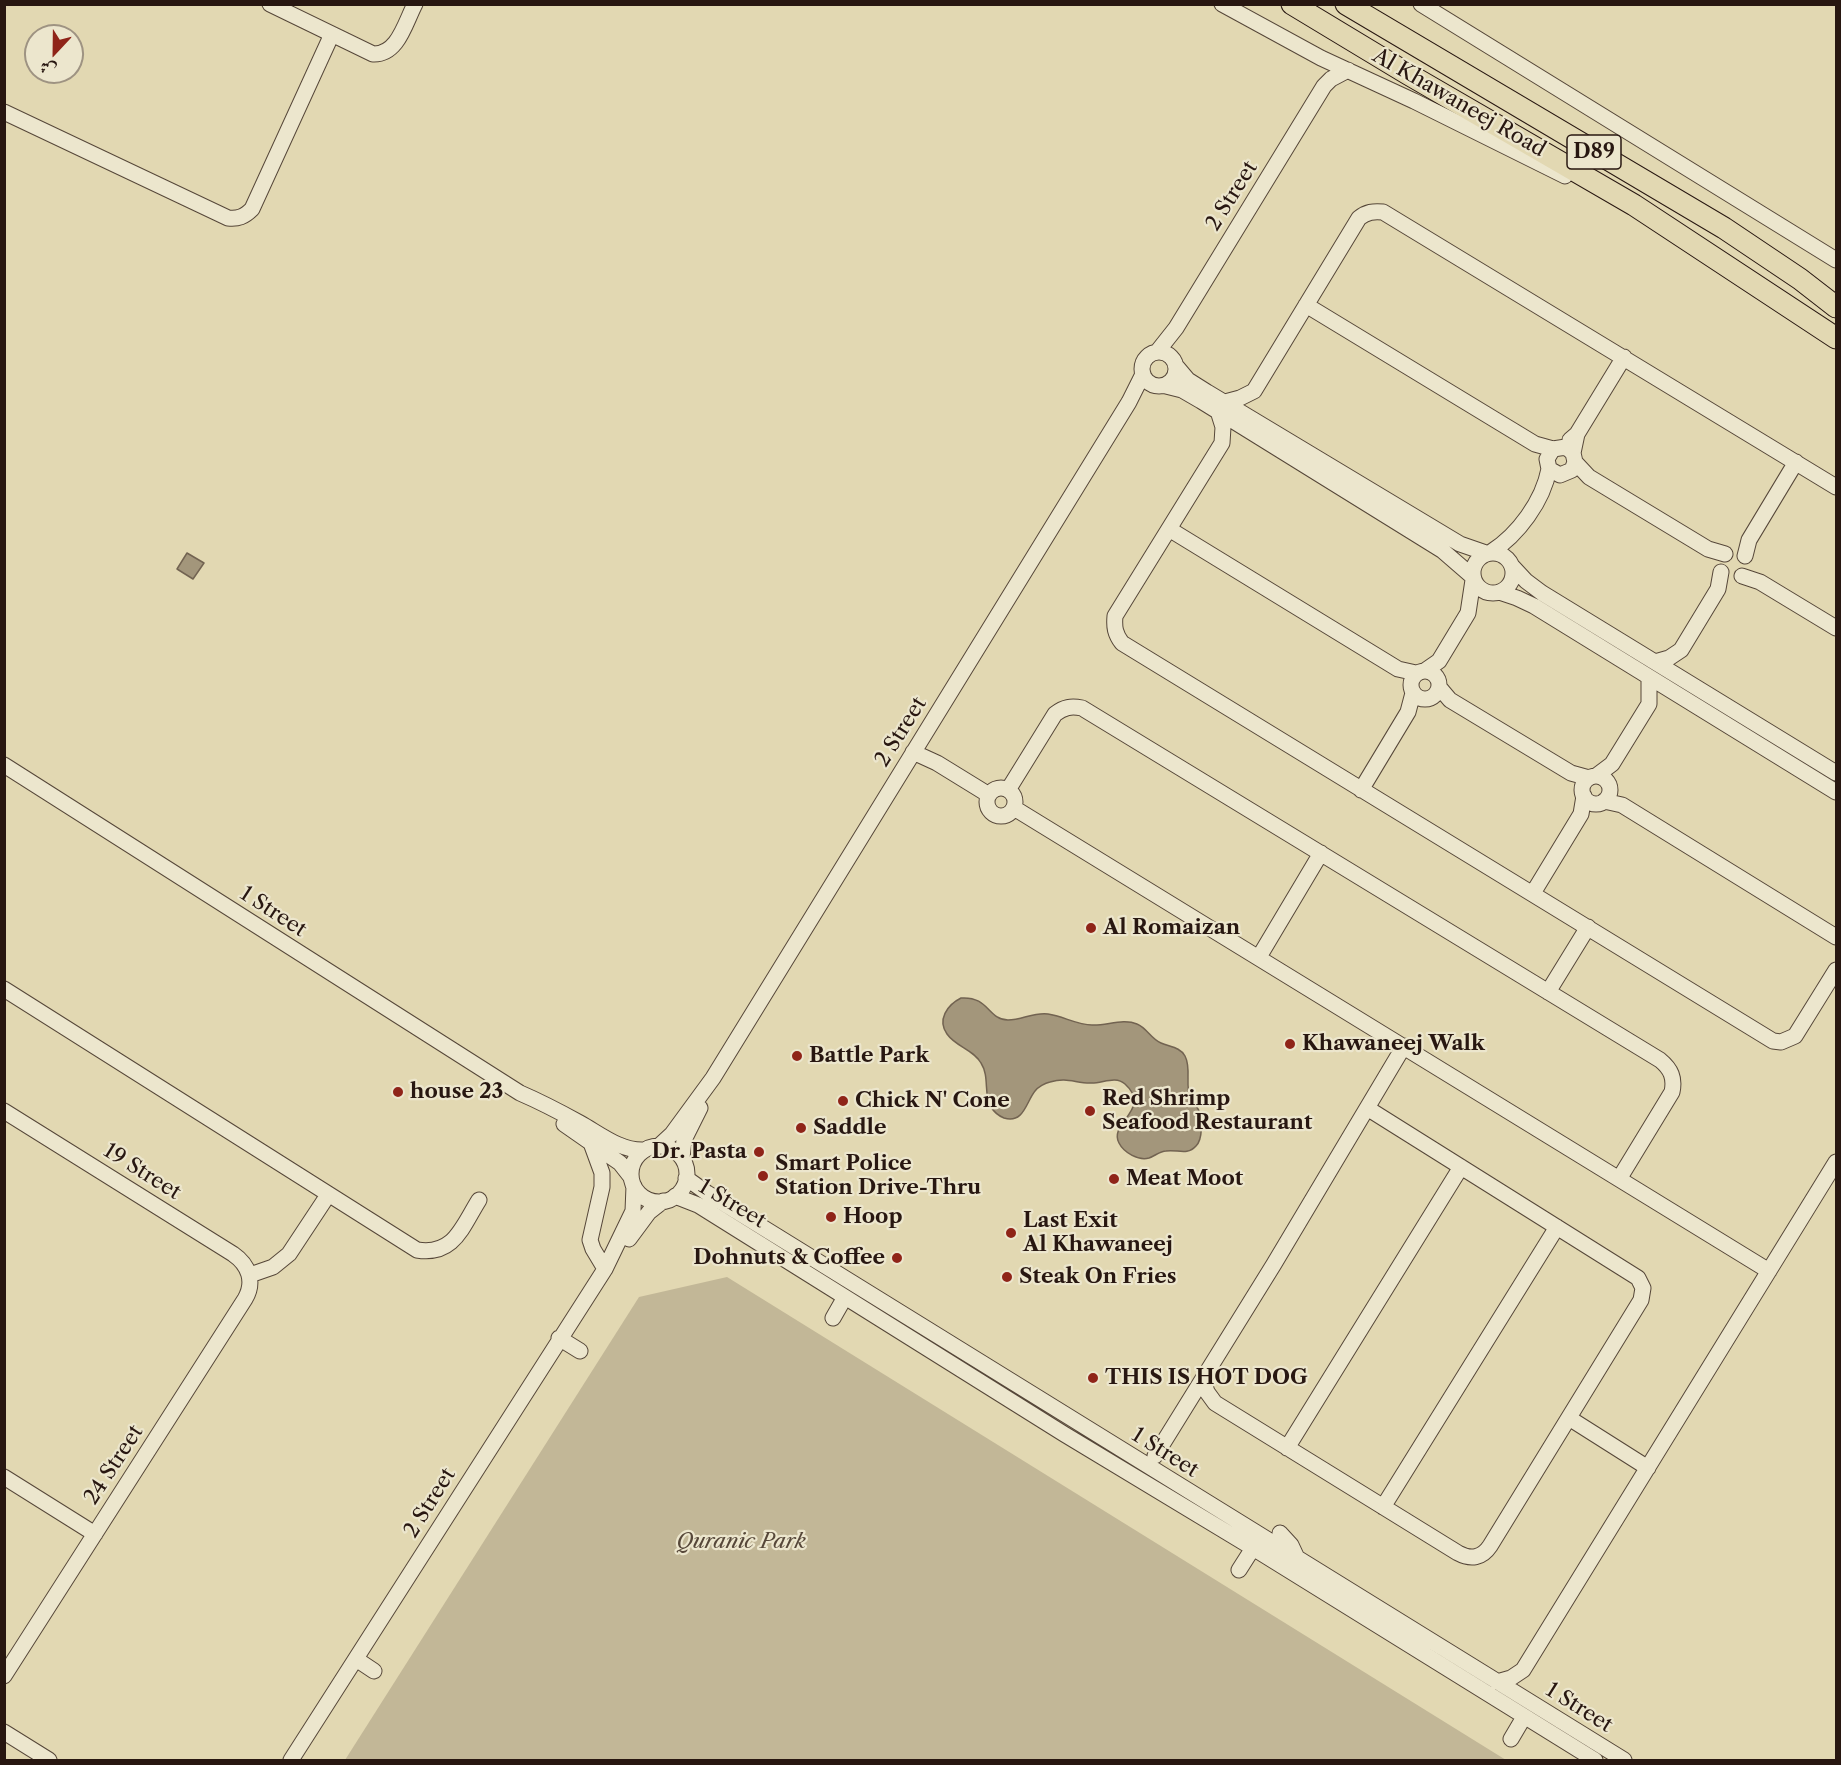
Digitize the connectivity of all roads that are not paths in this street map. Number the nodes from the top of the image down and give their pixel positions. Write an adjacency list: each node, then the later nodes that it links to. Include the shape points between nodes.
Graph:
1 (270, 4): 7 (street)
2 (415, 4): 7 (street, via 393,48 387,52 373,54)
3 (1222, 4): 8 (street)
4 (1292, 4): 12 (highway, Al Khawaneej Road / D89)
5 (1346, 4): 15 (highway, Al Khawaneej Road / D89, via 1724,228)
6 (1421, 4): 13 (street)
7 (332, 34): 11 (street, via 252,209 237,218 228,218)
8 (1321, 58): 9 (street); 10 (street)
9 (1348, 70): 10 (street, 2 Street); 12 (street, via 1608,198)
10 (1324, 86): 16 (street, 2 Street)
11 (4, 112)
12 (1634, 205): 17 (highway, Al Khawaneej Road / D89)
13 (1836, 260)
14 (1306, 305): 19 (street, via 1359,218 1366,213 1383,212); 23 (street); 28 (street)
15 (1836, 306)
16 (1176, 328): 18 (street, 2 Street); 20 (street, 2 Street)
17 (1836, 338)
18 (1157, 352): 20 (street, via 1166,353); 21 (street, via 1143,362)
19 (1624, 357): 28 (street); 29 (street)
20 (1175, 362): 22 (street, via 1173,380); 25 (street, via 1188,380)
21 (1143, 374): 22 (street, via 1148,382); 24 (street, 2 Street)
22 (1161, 386): 24 (street, 2 Street); 25 (street, via 1182,390)
23 (1254, 391): 25 (street); 26 (street)
24 (1129, 402): 47 (street, 2 Street)
25 (1221, 407): 26 (street); 27 (street)
26 (1257, 428): 27 (street); 33 (street, via 1460,544); 36 (street, via 1443,551)
27 (1222, 443): 31 (street)
28 (1561, 461): 32 (street); 35 (street)
29 (1796, 462): 30 (street); 35 (street)
30 (1836, 487)
31 (1169, 529): 44 (street, via 1398,669); 51 (street, via 1115,616 1116,635 1122,643)
32 (1518, 530): 33 (street); 34 (street)
33 (1488, 553): 34 (street, via 1500,553); 36 (street, via 1475,563)
34 (1512, 565): 37 (street, via 1511,582); 41 (street, via 1534,588)
35 (1734, 565): 39 (street); 40 (street)
36 (1473, 578): 37 (street, via 1483,590); 38 (street)
37 (1498, 593): 38 (street); 42 (street, via 1534,606)
38 (1468, 613): 44 (street)
39 (1836, 628)
40 (1681, 650): 41 (street); 43 (street)
41 (1655, 662): 43 (street)
42 (1649, 677): 45 (street); 46 (street)
43 (1682, 679): 49 (street)
44 (1426, 682): 51 (street); 52 (street)
45 (1676, 694): 46 (street); 53 (street)
46 (1649, 704): 52 (street)
47 (915, 749): 54 (street); 65 (street, 2 Street)
48 (4, 765): 66 (street, 1 Street)
49 (1836, 773)
50 (1008, 789): 54 (street, via 998,788); 55 (street, via 1015,797); 56 (street, via 1054,714 1072,706 1082,708)
51 (1361, 790): 57 (street)
52 (1596, 790): 57 (street); 59 (street)
53 (1836, 792)
54 (989, 795): 55 (street, via 987,804 995,814 1004,815)
55 (1014, 808): 60 (street)
56 (1321, 853): 60 (street); 63 (street)
57 (1533, 893): 58 (street)
58 (1588, 927): 61 (street, via 1773,1041 1795,1036); 63 (street)
59 (1836, 937)
60 (1259, 957): 64 (street)
61 (1836, 970)
62 (4, 989): 77 (street)
63 (1548, 992): 75 (street, via 1660,1060 1672,1074 1672,1092)
64 (1404, 1046): 67 (street); 75 (street)
65 (709, 1084): 70 (street, 2 Street, via 672,1134); 71 (street, 2 Street, via 684,1140)
66 (520, 1093): 69 (street, 1 Street); 70 (street, 1 Street, via 619,1146)
67 (1367, 1108): 73 (street); 88 (street)
68 (4, 1111): 83 (street, 19 Street, via 233,1254)
69 (591, 1143): 76 (street, 1 Street, via 620,1163); 81 (street, via 602,1173 602,1187 590,1240)
70 (651, 1148): 71 (street, via 672,1149); 76 (street, via 633,1165)
71 (682, 1158): 74 (street)
72 (1836, 1162): 82 (street)
73 (1461, 1167): 80 (street); 92 (street)
74 (686, 1178): 78 (street, via 683,1188); 100 (street, 1 Street)
75 (1619, 1179): 82 (street)
76 (632, 1181): 78 (street, via 646,1198); 81 (street, 2 Street, via 633,1211)
77 (328, 1195): 79 (street, via 405,1244 429,1252 453,1242); 83 (street, via 289,1254 273,1267)
78 (669, 1199): 81 (street, 2 Street, via 655,1206); 84 (street, 1 Street, via 698,1205)
79 (479, 1200)
80 (1557, 1227): 91 (street, via 1638,1278 1643,1288 1641,1300); 96 (street)
81 (605, 1269): 86 (street, 2 Street)
82 (1769, 1271): 94 (street)
83 (250, 1275): 98 (street, 24 Street, via 248,1294)
84 (845, 1297): 85 (street); 99 (street, 1 Street)
85 (833, 1318)
86 (560, 1338): 87 (street); 102 (street, 2 Street)
87 (580, 1351)
88 (1203, 1379): 89 (street); 90 (street)
89 (1215, 1403): 90 (street); 92 (street)
90 (1188, 1404): 93 (street)
91 (1569, 1418): 94 (street); 96 (street, via 1481,1555 1464,1556)
92 (1287, 1448): 96 (street)
93 (1155, 1456)
94 (1648, 1468): 103 (street)
95 (4, 1477): 98 (street)
96 (1383, 1507)
97 (1280, 1533): 100 (street)
98 (95, 1534): 105 (street, 24 Street)
99 (1253, 1548): 101 (street); 108 (street, 1 Street)
100 (1298, 1560): 106 (street, 1 Street)
101 (1239, 1570)
102 (356, 1659): 104 (street); 112 (street, 2 Street)
103 (1523, 1670): 106 (street); 107 (street)
104 (374, 1671)
105 (4, 1676)
106 (1497, 1682): 107 (street, 1 Street)
107 (1524, 1699): 114 (street, 1 Street)
108 (1524, 1717): 110 (street); 113 (street, 1 Street)
109 (4, 1732): 111 (street)
110 (1511, 1739)
111 (49, 1761)
112 (291, 1761)
113 (1594, 1761)
114 (1624, 1761)

